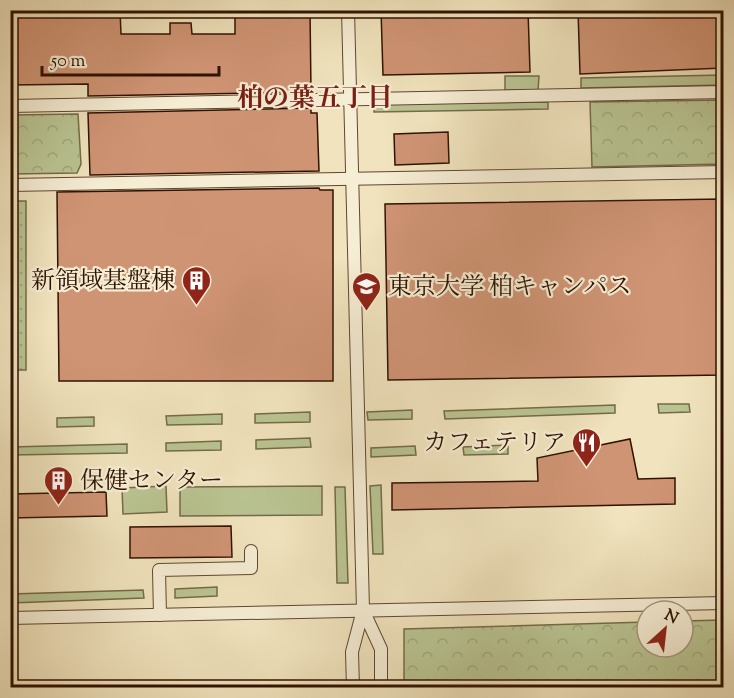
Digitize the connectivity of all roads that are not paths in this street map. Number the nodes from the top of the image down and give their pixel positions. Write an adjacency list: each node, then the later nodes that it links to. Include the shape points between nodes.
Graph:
1 (348, 10): 3 (lane)
2 (723, 92): 3 (lane)
3 (349, 99): 4 (lane); 6 (lane)
4 (10, 106)
5 (723, 172): 6 (lane)
6 (351, 178): 7 (lane); 10 (lane)
7 (10, 184)
8 (250, 551): 11 (lane, via 251,568 159,570)
9 (723, 603): 10 (lane)
10 (363, 610): 11 (lane); 13 (lane, via 352,652); 14 (lane, via 381,649)
11 (160, 615): 12 (lane)
12 (10, 618)
13 (353, 687)
14 (381, 687)

